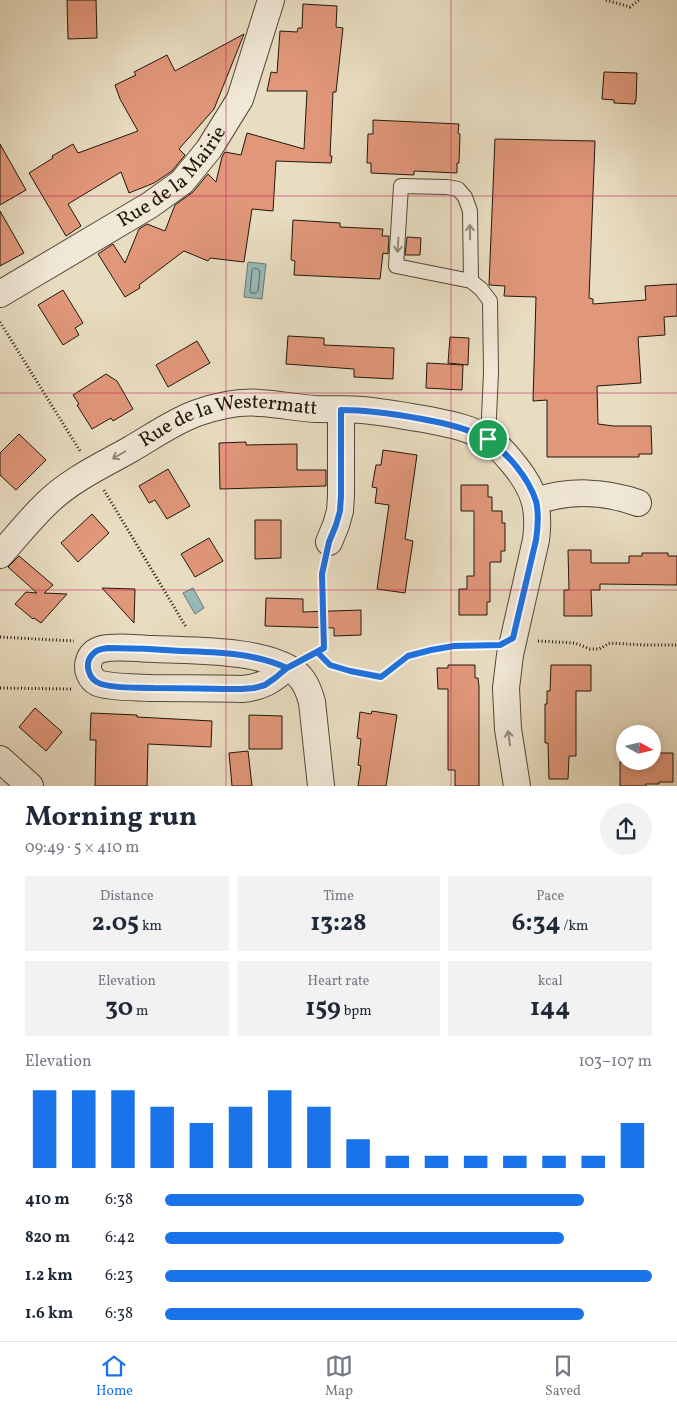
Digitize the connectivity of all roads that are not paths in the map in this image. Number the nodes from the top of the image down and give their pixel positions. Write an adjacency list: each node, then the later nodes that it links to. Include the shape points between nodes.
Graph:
1 (271, 0): 3 (street, Rue de la Mairie, via 240,99 209,149 182,182 150,205)
2 (471, 281): 2 (lane, one-way to 2, via 470,210 465,197 458,189 447,187 401,186 396,266); 5 (lane, via 490,301)
3 (0, 294)
4 (341, 410): 5 (street, Rue de la Westermatt, via 433,421 467,429); 8 (street, via 340,511); 9 (street, Rue de la Westermatt, one-way to 9, via 247,403 194,414 64,488 47,502)
5 (488, 439): 6 (street, Rue de la Westermatt, via 500,448 520,473)
6 (536, 501): 7 (street, via 568,494 592,494 617,496); 14 (street, Rue de la Westermatt, one-way to 6, via 506,705 507,670 536,540)
7 (638, 503)
8 (329, 542)
9 (0, 555)
10 (287, 668): 10 (street, via 235,654 126,648 108,648 93,653 88,665 89,674 99,683 129,687 242,689 265,685); 13 (street, via 303,680 312,702)
11 (0, 759): 12 (street)
12 (30, 786)
13 (321, 786)
14 (517, 786)

